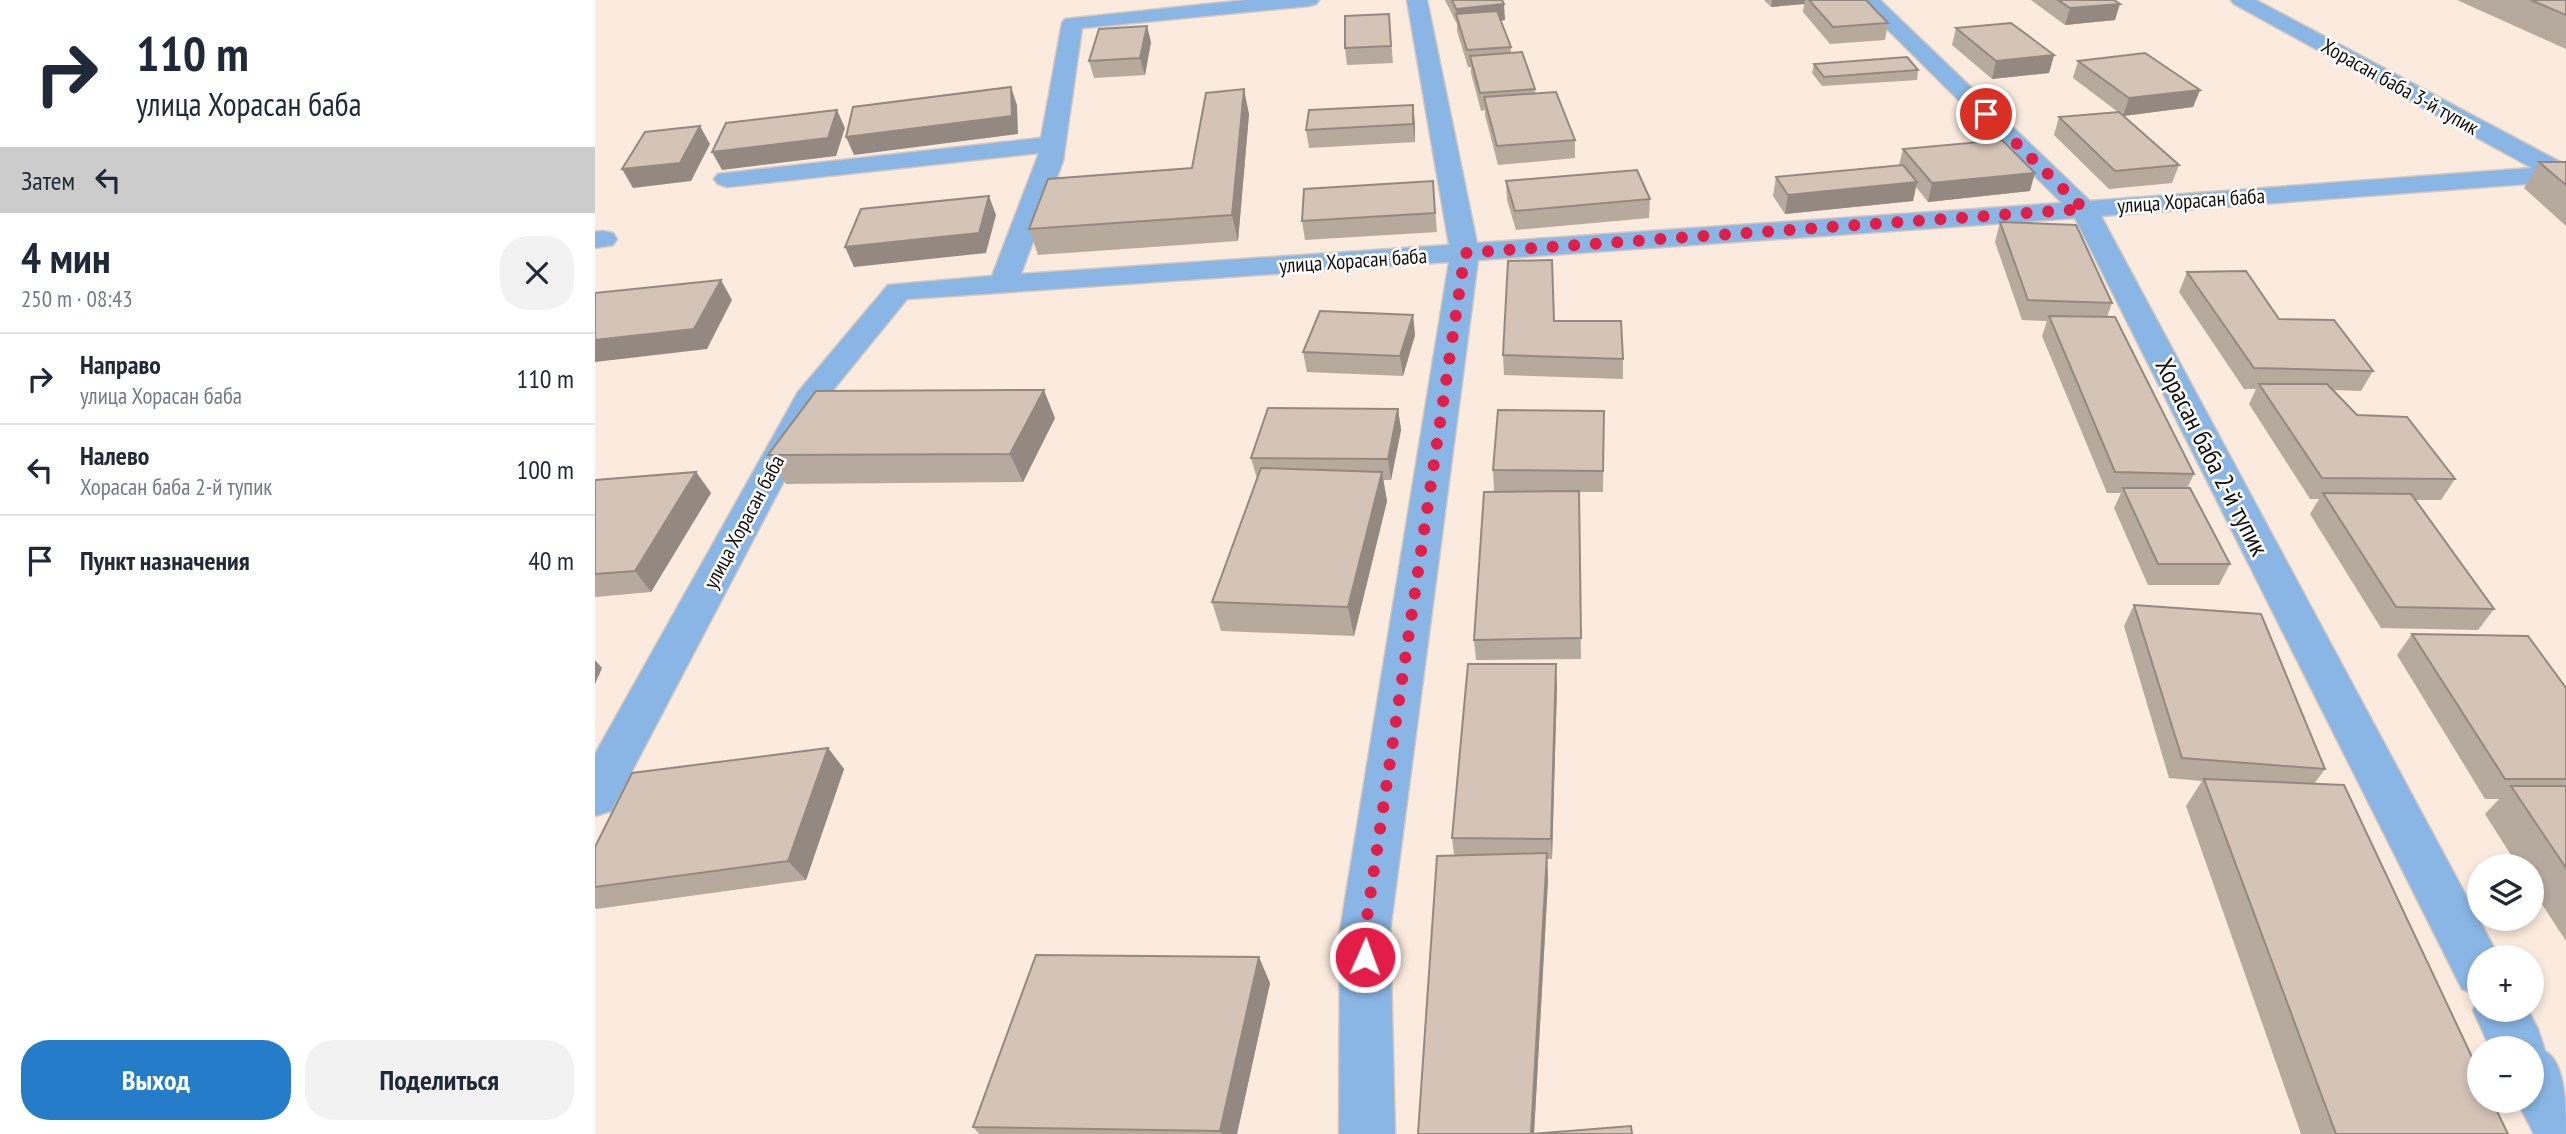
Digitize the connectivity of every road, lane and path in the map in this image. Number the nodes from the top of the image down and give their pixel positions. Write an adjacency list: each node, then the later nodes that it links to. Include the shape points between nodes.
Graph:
1 (1309, 0): 5 (street, via 1072,23)
2 (1417, 0): 9 (street)
3 (1868, 0): 8 (street, Хорасан баба 2-й тупик)
4 (2241, 0): 6 (street, Хорасан баба 3-й тупик)
5 (1053, 144): 7 (street); 10 (street, via 1051,161)
6 (2563, 173): 8 (street, улица Хорасан баба)
7 (727, 179)
8 (2084, 209): 9 (street, улица Хорасан баба); 12 (street, Хорасан баба 2-й тупик)
9 (1465, 253): 10 (street, улица Хорасан баба); 14 (street, via 1365,931)
10 (1003, 284): 11 (street, улица Хорасан баба, via 898,291 814,392)
11 (595, 797)
12 (2467, 947)
13 (2544, 1096): 15 (street)
14 (1367, 1134)
15 (2564, 1134)

